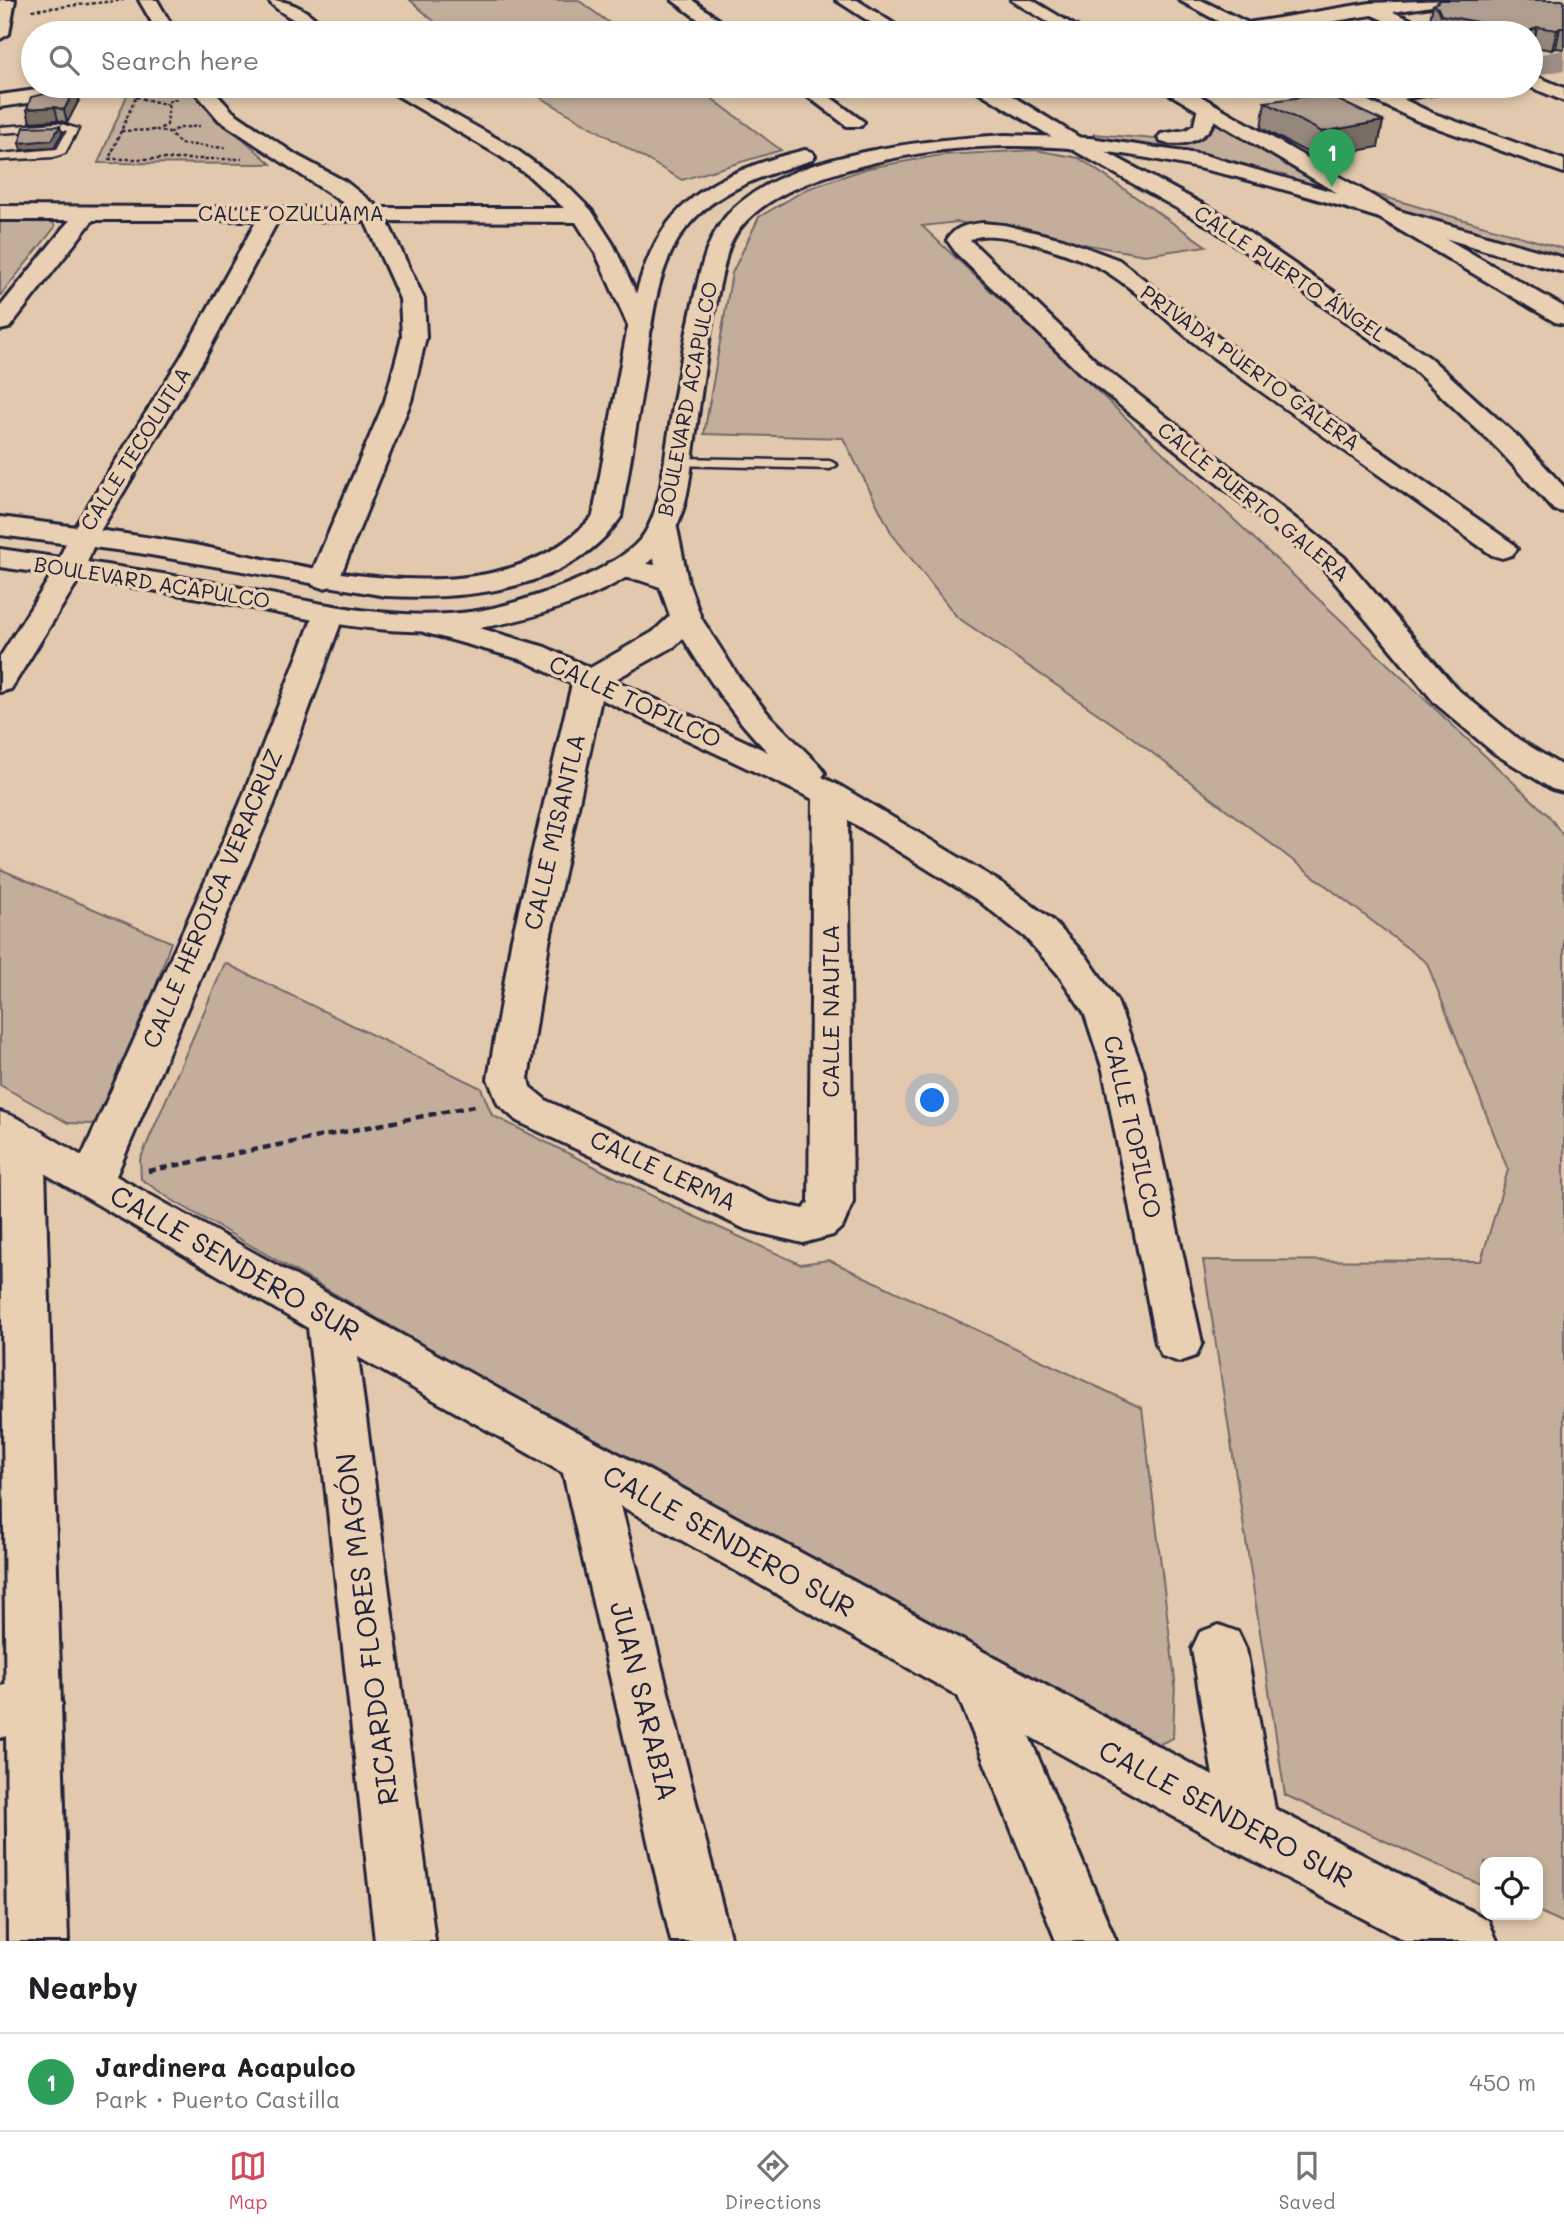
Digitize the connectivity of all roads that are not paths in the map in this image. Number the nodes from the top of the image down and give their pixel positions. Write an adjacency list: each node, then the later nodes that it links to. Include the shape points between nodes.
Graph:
1 (149, 0): 11 (main road)
2 (277, 0): 12 (main road)
3 (681, 0): 13 (main road)
4 (845, 0): 14 (main road)
5 (1020, 0): 15 (main road)
6 (1188, 0): 16 (main road)
7 (1352, 0): 10 (main road)
8 (1438, 0): 10 (main road)
9 (5, 7): 19 (main road)
10 (1373, 9): 17 (main road); 18 (main road)
11 (160, 21)
12 (307, 21)
13 (711, 21)
14 (879, 21)
15 (1057, 21)
16 (1229, 21)
17 (1305, 21)
18 (1400, 21)
19 (0, 34)
20 (1553, 68): 21 (main road)
21 (1543, 70)
22 (1543, 85): 23 (main road)
23 (1564, 95)
24 (22, 98): 32 (main road)
25 (42, 98): 34 (main road)
26 (199, 98): 47 (main road, CALLE HEROICA VERACRUZ)
27 (411, 98): 49 (main road, via 507,152 557,187)
28 (820, 98): 35 (main road)
29 (1003, 98): 36 (main road, CALLE PUERTO ÁNGEL)
30 (1192, 98): 33 (main road)
31 (1383, 98): 42 (main road)
32 (0, 101)
33 (1208, 107): 39 (main road, via 1202,129); 43 (main road)
34 (0, 110)
35 (854, 122)
36 (1052, 128): 38 (main road); 39 (main road); 40 (main road, CALLE PUERTO ÁNGEL)
37 (0, 130): 41 (lane, via 73,129 60,144 61,151)
38 (1011, 135): 40 (main road); 55 (main road, BOULEVARD ACAPULCO, via 914,135 831,149 779,163 721,189 689,211 673,231 654,270); 56 (main road, BOULEVARD ACAPULCO, via 856,162 803,178 743,212 720,242 691,371)
39 (1168, 138): 43 (main road)
40 (1074, 143): 48 (main road, via 1195,159); 58 (main road, CALLE PUERTO ÁNGEL, via 1218,222 1421,363 1509,444)
41 (0, 157)
42 (1564, 167)
43 (1335, 180): 48 (main road); 51 (main road)
44 (0, 213): 45 (main road, CALLE OZULUAMA)
45 (87, 213): 46 (main road, CALLE OZULUAMA); 54 (main road)
46 (271, 214): 47 (main road, CALLE OZULUAMA); 61 (main road, CALLE TECOLUTLA, via 193,357)
47 (373, 214): 49 (main road, CALLE OZULUAMA); 68 (main road, CALLE HEROICA VERACRUZ, via 412,299 414,337 398,401)
48 (1390, 214): 52 (main road); 53 (main road)
49 (583, 215): 55 (main road, via 602,243)
50 (978, 228): 62 (main road, PRIVADA PUERTO GALERA, via 1059,244 1110,264 1218,349); 73 (main road, CALLE PUERTO GALERA, via 964,231 958,240 1079,359 1334,563 1446,696 1506,746)
51 (1564, 244)
52 (1564, 265)
53 (1564, 317)
54 (0, 323)
55 (640, 327): 64 (main road, BOULEVARD ACAPULCO, via 607,517 579,546)
56 (677, 462): 57 (lane); 60 (main road, BOULEVARD ACAPULCO)
57 (830, 464)
58 (1564, 504)
59 (0, 526): 61 (main road, BOULEVARD ACAPULCO)
60 (663, 527): 65 (main road, BOULEVARD ACAPULCO, via 650,546); 67 (main road, CALLE TOPILCO)
61 (83, 536): 66 (main road, CALLE TECOLUTLA); 68 (main road, BOULEVARD ACAPULCO)
62 (1502, 549)
63 (0, 558): 66 (main road, BOULEVARD ACAPULCO)
64 (539, 568): 65 (main road); 68 (main road, BOULEVARD ACAPULCO, via 461,588 390,588)
65 (618, 569): 67 (main road, via 644,571); 70 (main road, BOULEVARD ACAPULCO, via 545,603)
66 (69, 571): 68 (main road, BOULEVARD ACAPULCO, via 202,590); 72 (main road, CALLE TECOLUTLA)
67 (673, 582): 69 (main road, CALLE TOPILCO)
68 (327, 597): 70 (main road, BOULEVARD ACAPULCO); 77 (main road, CALLE HEROICA VERACRUZ, via 257,804)
69 (686, 618): 71 (main road, via 664,639); 74 (main road, CALLE TOPILCO, via 757,722)
70 (434, 625): 71 (main road, CALLE TOPILCO, via 543,658)
71 (589, 681): 74 (main road, CALLE TOPILCO); 75 (main road, CALLE MISANTLA, via 530,943 508,1079)
72 (0, 682)
73 (1564, 782)
74 (830, 794): 78 (main road, CALLE NAUTLA, via 831,1202); 80 (main road, CALLE TOPILCO, via 992,893 1039,929 1072,965 1103,1010 1123,1070)
75 (514, 1098): 78 (main road, CALLE LERMA, via 532,1111 761,1217 803,1226)
76 (11, 1158): 77 (main road, CALLE SENDERO SUR); 84 (main road)
77 (92, 1182): 79 (main road, CALLE SENDERO SUR)
78 (817, 1223)
79 (330, 1318): 81 (main road, CALLE SENDERO SUR); 87 (main road, RICARDO FLORES MAGÓN)
80 (1179, 1343)
81 (585, 1461): 83 (main road, CALLE SENDERO SUR); 88 (main road, JUAN SARABIA)
82 (1219, 1648): 85 (main road)
83 (979, 1681): 85 (main road, CALLE SENDERO SUR); 89 (main road)
84 (17, 1708): 86 (main road)
85 (1250, 1828): 90 (main road, CALLE SENDERO SUR)
86 (38, 1941)
87 (405, 1941)
88 (701, 1941)
89 (1086, 1941)
90 (1466, 1941)

